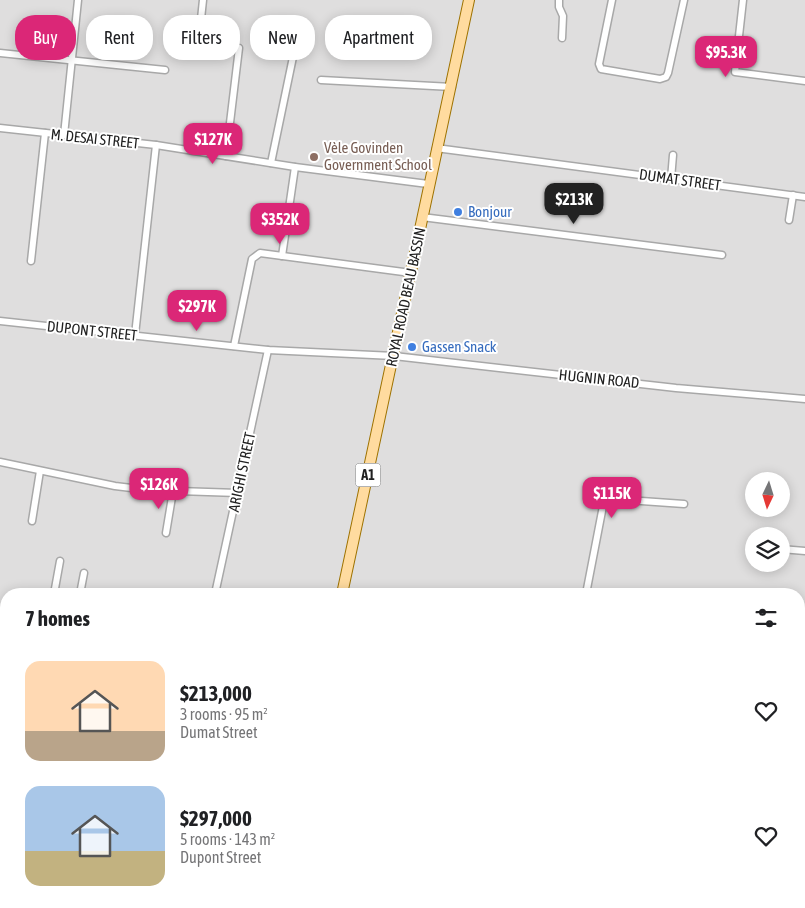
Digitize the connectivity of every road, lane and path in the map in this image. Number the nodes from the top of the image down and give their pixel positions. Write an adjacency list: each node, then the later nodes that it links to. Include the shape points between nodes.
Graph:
1 (78, 0): 13 (street)
2 (203, 0): 8 (street)
3 (469, 0): 17 (main road, ROYAL ROAD BEAU BASSIN / A1)
4 (559, 0): 9 (street, via 564,16)
5 (612, 0): 6 (street, via 601,69 660,79 668,73)
6 (684, 0)
7 (743, 0): 16 (street, via 735,72)
8 (202, 15)
9 (562, 38)
10 (0, 53): 13 (street)
11 (238, 60): 24 (street)
12 (293, 60): 25 (street)
13 (71, 62): 14 (street); 20 (street)
14 (165, 70)
15 (321, 80): 17 (street)
16 (805, 81)
17 (452, 87): 22 (main road, ROYAL ROAD BEAU BASSIN / A1)
18 (0, 128): 19 (street, M. DESAI STREET)
19 (45, 133): 20 (street, M. DESAI STREET); 35 (street)
20 (64, 135): 21 (street, M. DESAI STREET)
21 (156, 145): 24 (street, M. DESAI STREET); 38 (street)
22 (436, 148): 27 (street, DUMAT STREET); 28 (main road, ROYAL ROAD BEAU BASSIN / A1)
23 (673, 155): 27 (street)
24 (226, 156): 25 (street, M. DESAI STREET)
25 (271, 164): 26 (street, M. DESAI STREET)
26 (295, 167): 28 (street, M. DESAI STREET); 34 (street)
27 (671, 179): 29 (street, DUMAT STREET)
28 (428, 184): 31 (main road, ROYAL ROAD BEAU BASSIN / A1)
29 (793, 195): 30 (street, DUMAT STREET); 32 (street)
30 (805, 197)
31 (422, 217): 33 (street); 36 (main road, ROYAL ROAD BEAU BASSIN / A1)
32 (789, 220)
33 (722, 255)
34 (282, 256): 36 (street); 39 (street, via 260,253 252,259)
35 (32, 261)
36 (411, 273): 41 (main road, ROYAL ROAD BEAU BASSIN / A1)
37 (0, 321): 38 (street, DUPONT STREET)
38 (135, 336): 39 (street, DUPONT STREET)
39 (234, 346): 40 (street, DUPONT STREET)
40 (268, 350): 41 (street, DUPONT STREET); 46 (street, ARIGHI STREET)
41 (394, 356): 42 (street, HUGNIN ROAD, via 666,387); 57 (main road, ROYAL ROAD BEAU BASSIN / A1)
42 (805, 399)
43 (0, 462): 44 (street)
44 (40, 471): 45 (street, via 115,486); 48 (street)
45 (173, 491): 46 (street); 49 (street)
46 (238, 493): 56 (street, ARIGHI STREET)
47 (684, 504): 58 (street, via 607,501 603,506)
48 (32, 521)
49 (166, 532)
50 (790, 550): 51 (street)
51 (805, 551)
52 (60, 561): 54 (street)
53 (84, 573): 55 (street)
54 (55, 588)
55 (81, 588)
56 (216, 588)
57 (343, 588)
58 (587, 588)

